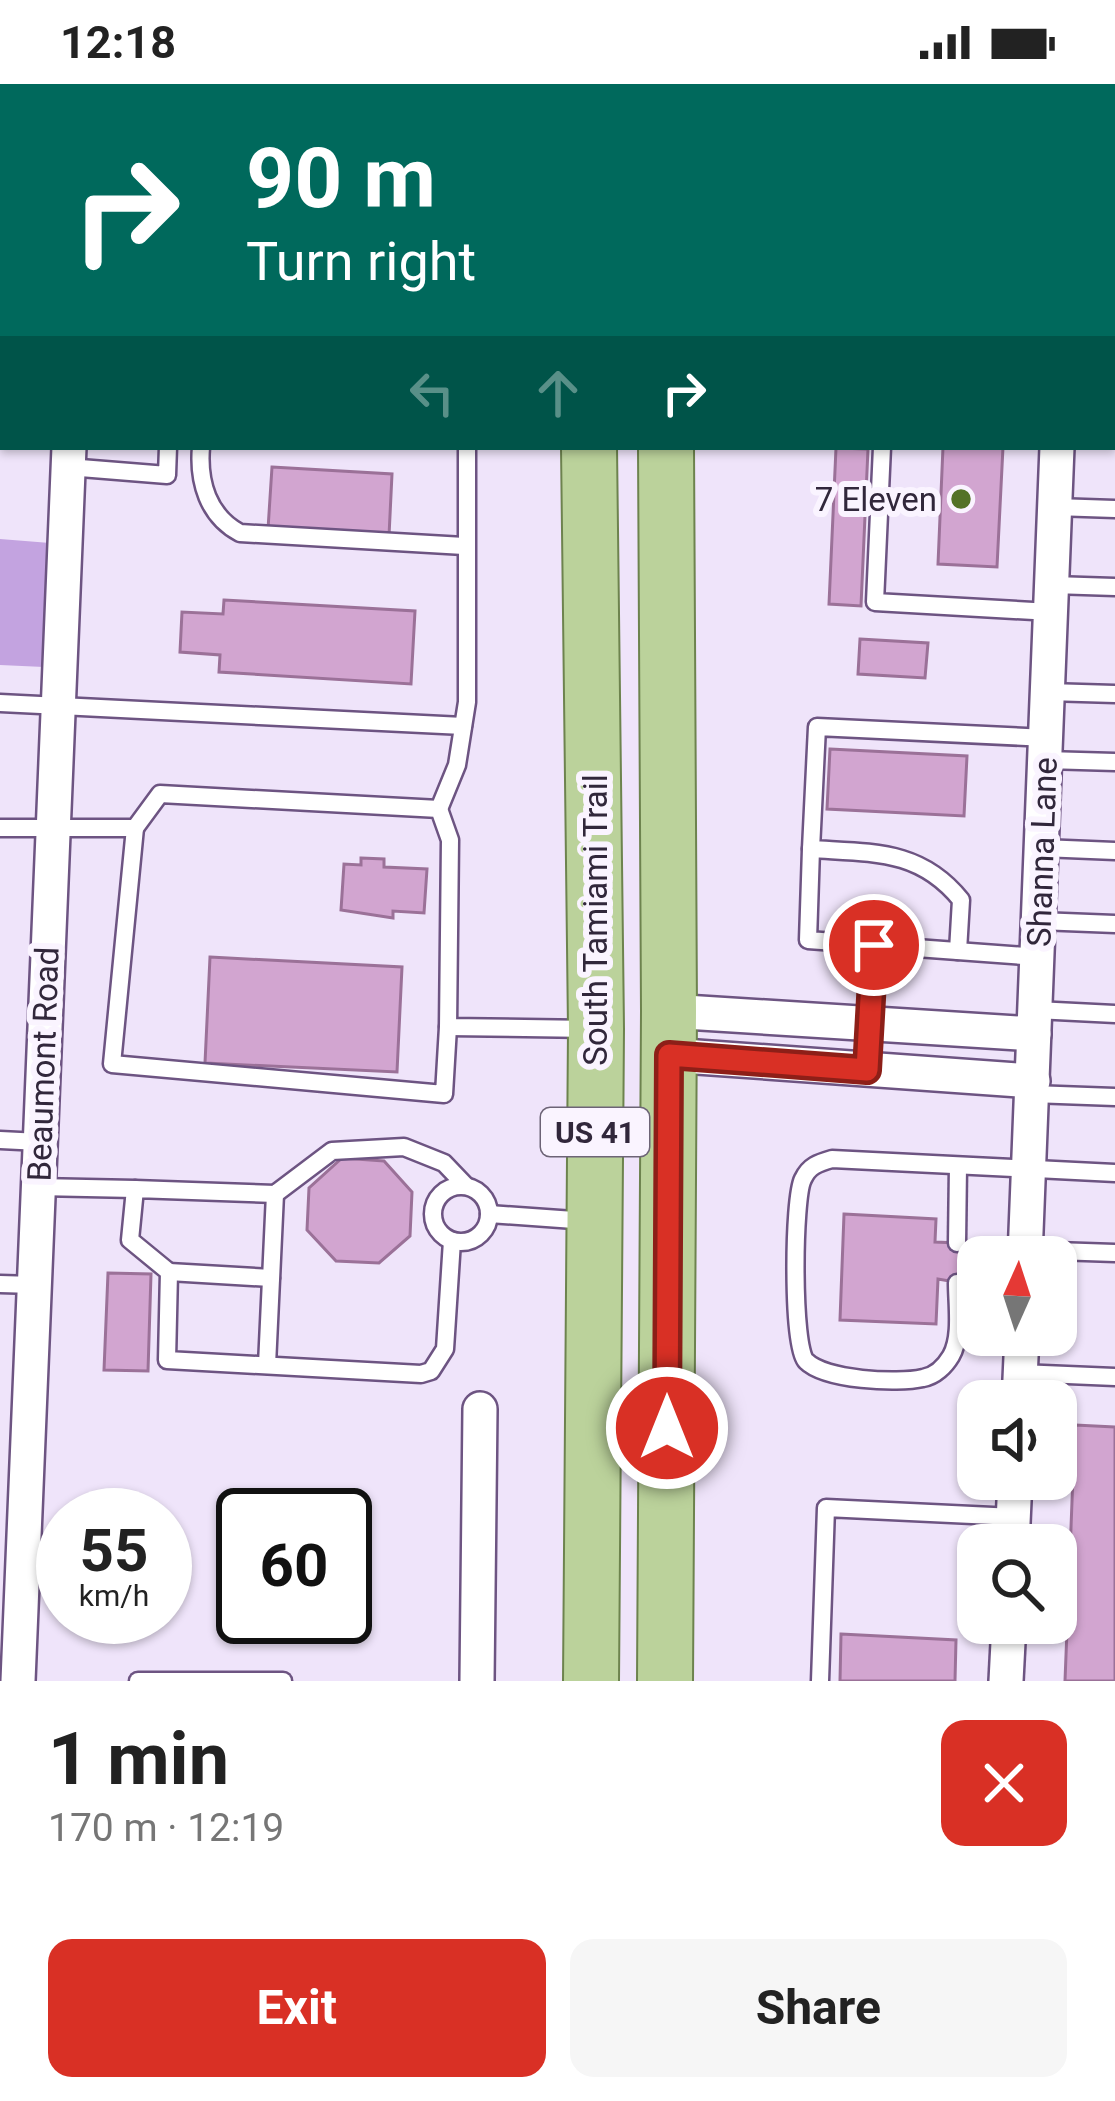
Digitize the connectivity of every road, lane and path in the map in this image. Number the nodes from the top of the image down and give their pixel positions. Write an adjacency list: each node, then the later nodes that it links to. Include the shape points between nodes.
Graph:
1 (168, 450): 8 (lane, via 167,475)
2 (201, 450): 11 (lane, via 209,502 240,533)
3 (466, 450): 11 (lane)
4 (589, 450): 14 (main road, South Tamiami Trail / US 41)
5 (666, 450): 39 (main road, US 41)
6 (882, 450): 13 (lane, via 875,602)
7 (1058, 450): 9 (street, Shanna Lane)
8 (69, 457): 18 (street, Beaumont Road)
9 (1055, 507): 10 (lane); 13 (street, Shanna Lane)
10 (1115, 509)
11 (464, 546): 19 (lane)
12 (1115, 587): 13 (lane)
13 (1053, 598): 15 (street, Shanna Lane)
14 (594, 668): 38 (main road, South Tamiami Trail / US 41); 39 (main road, via 627,830 638,1006 647,1030)
15 (1048, 692): 16 (lane); 20 (street, Shanna Lane)
16 (1115, 694)
17 (0, 703): 18 (lane)
18 (58, 706): 19 (lane); 25 (street, Beaumont Road)
19 (463, 726): 22 (lane)
20 (1046, 749): 21 (lane); 26 (street, Shanna Lane); 27 (lane, via 817,727)
21 (1115, 762)
22 (440, 809): 24 (lane, via 160,794); 37 (lane, via 450,839)
23 (0, 827): 25 (lane)
24 (135, 828): 25 (lane); 37 (lane, via 112,1064 444,1094)
25 (53, 830): 44 (street, Beaumont Road)
26 (1042, 848): 28 (lane); 29 (street, Shanna Lane)
27 (811, 849): 31 (lane, via 808,940); 32 (lane, via 930,868 961,900)
28 (1115, 851)
29 (1039, 921): 30 (lane); 33 (street, Shanna Lane)
30 (1115, 924)
31 (874, 945): 32 (lane); 36 (lane)
32 (958, 951): 33 (lane)
33 (1038, 957): 35 (street, Shanna Lane)
34 (1115, 1014): 35 (lane)
35 (1035, 1022): 36 (street); 41 (street, Shanna Lane)
36 (870, 1024): 39 (street); 40 (lane)
37 (448, 1027): 38 (lane)
38 (596, 1029): 53 (main road, South Tamiami Trail / US 41); 67 (main road, via 628,1064 633,1088 634,1292)
39 (669, 1033): 40 (street); 67 (main road, US 41)
40 (867, 1070): 41 (street)
41 (1032, 1088): 42 (lane); 46 (street, Shanna Lane)
42 (1115, 1097)
43 (0, 1140): 44 (lane)
44 (40, 1142): 48 (street, Beaumont Road)
45 (958, 1166): 46 (lane); 54 (lane); 61 (lane, via 832,1160 805,1174 797,1210 800,1352 808,1364 855,1378 926,1378 954,1352)
46 (1029, 1170): 47 (lane); 55 (street, Shanna Lane)
47 (1115, 1173)
48 (38, 1186): 50 (lane); 62 (street, Beaumont Road)
49 (466, 1186): 51 (lane, via 444,1163 404,1147 332,1151); 52 (lane, via 483,1196); 56 (lane, via 434,1204 434,1222)
50 (135, 1189): 51 (lane); 59 (lane, via 130,1240)
51 (275, 1194): 60 (lane)
52 (490, 1214): 53 (lane); 56 (lane, via 478,1238)
53 (595, 1222): 75 (main road, South Tamiami Trail / US 41)
54 (957, 1236)
55 (1027, 1236)
56 (452, 1241): 63 (lane, via 445,1349 431,1371)
57 (1077, 1252): 58 (lane)
58 (1115, 1252)
59 (169, 1272): 60 (lane); 63 (lane, via 167,1360)
60 (272, 1278): 63 (lane)
61 (957, 1283)
62 (17, 1285): 69 (street, Beaumont Road)
63 (267, 1365)
64 (1115, 1377): 65 (lane)
65 (1077, 1381)
66 (480, 1409): 74 (street)
67 (667, 1474): 76 (main road, US 41)
68 (957, 1524): 77 (lane, via 826,1508)
69 (10, 1617): 71 (street, Beaumont Road)
70 (1008, 1644): 78 (street)
71 (18, 1681)
72 (137, 1681): 73 (lane)
73 (283, 1681)
74 (477, 1681)
75 (591, 1681)
76 (665, 1681)
77 (820, 1681)
78 (1006, 1681)

